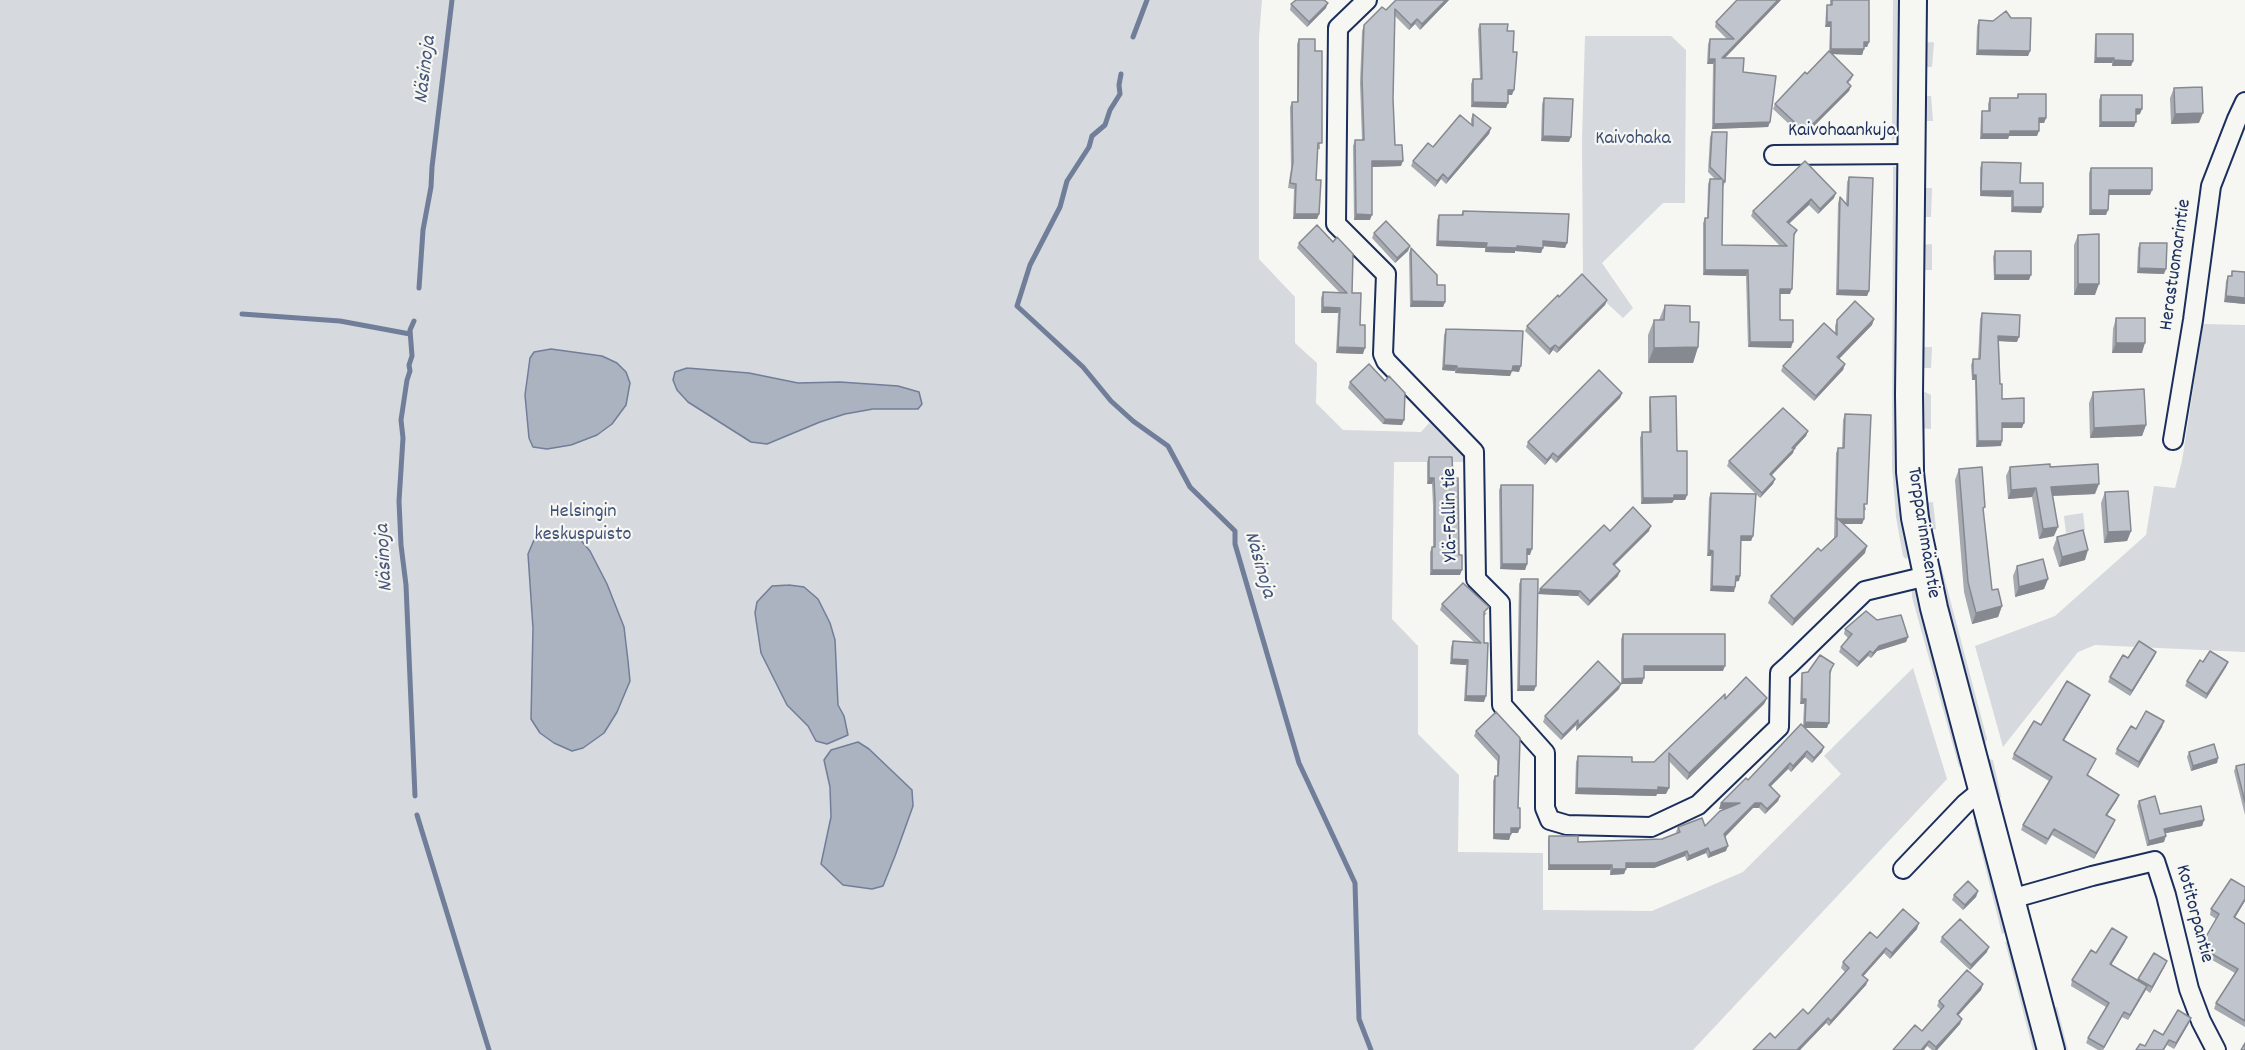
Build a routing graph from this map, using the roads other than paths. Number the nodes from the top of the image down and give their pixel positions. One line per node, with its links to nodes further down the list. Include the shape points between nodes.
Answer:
1 (1367, 0): 7 (street, Ylä-Fallin tie, via 1338,28 1336,224 1386,274 1386,361 1474,452 1476,579 1500,603 1502,705 1545,753 1545,808 1550,820 1567,825 1651,827 1698,806 1779,727 1780,673 1865,591)
2 (1913, 0): 5 (street, Torpparinmäentie)
3 (2245, 102): 6 (street, Herastuomarintie, via 2211,186)
4 (1774, 154): 5 (street, Kaivohaankuja)
5 (1910, 154): 7 (street, Torpparinmäentie, via 1910,472)
6 (2173, 440)
7 (1927, 576): 8 (street, Torpparinmäentie)
8 (1982, 790): 9 (street); 10 (street, Torpparinmäentie)
9 (1903, 869)
10 (2011, 899): 11 (street, Torpparinmäentie); 12 (street, Kotitorpantie, via 2155,861 2189,989)
11 (2051, 1050)
12 (2216, 1050)

